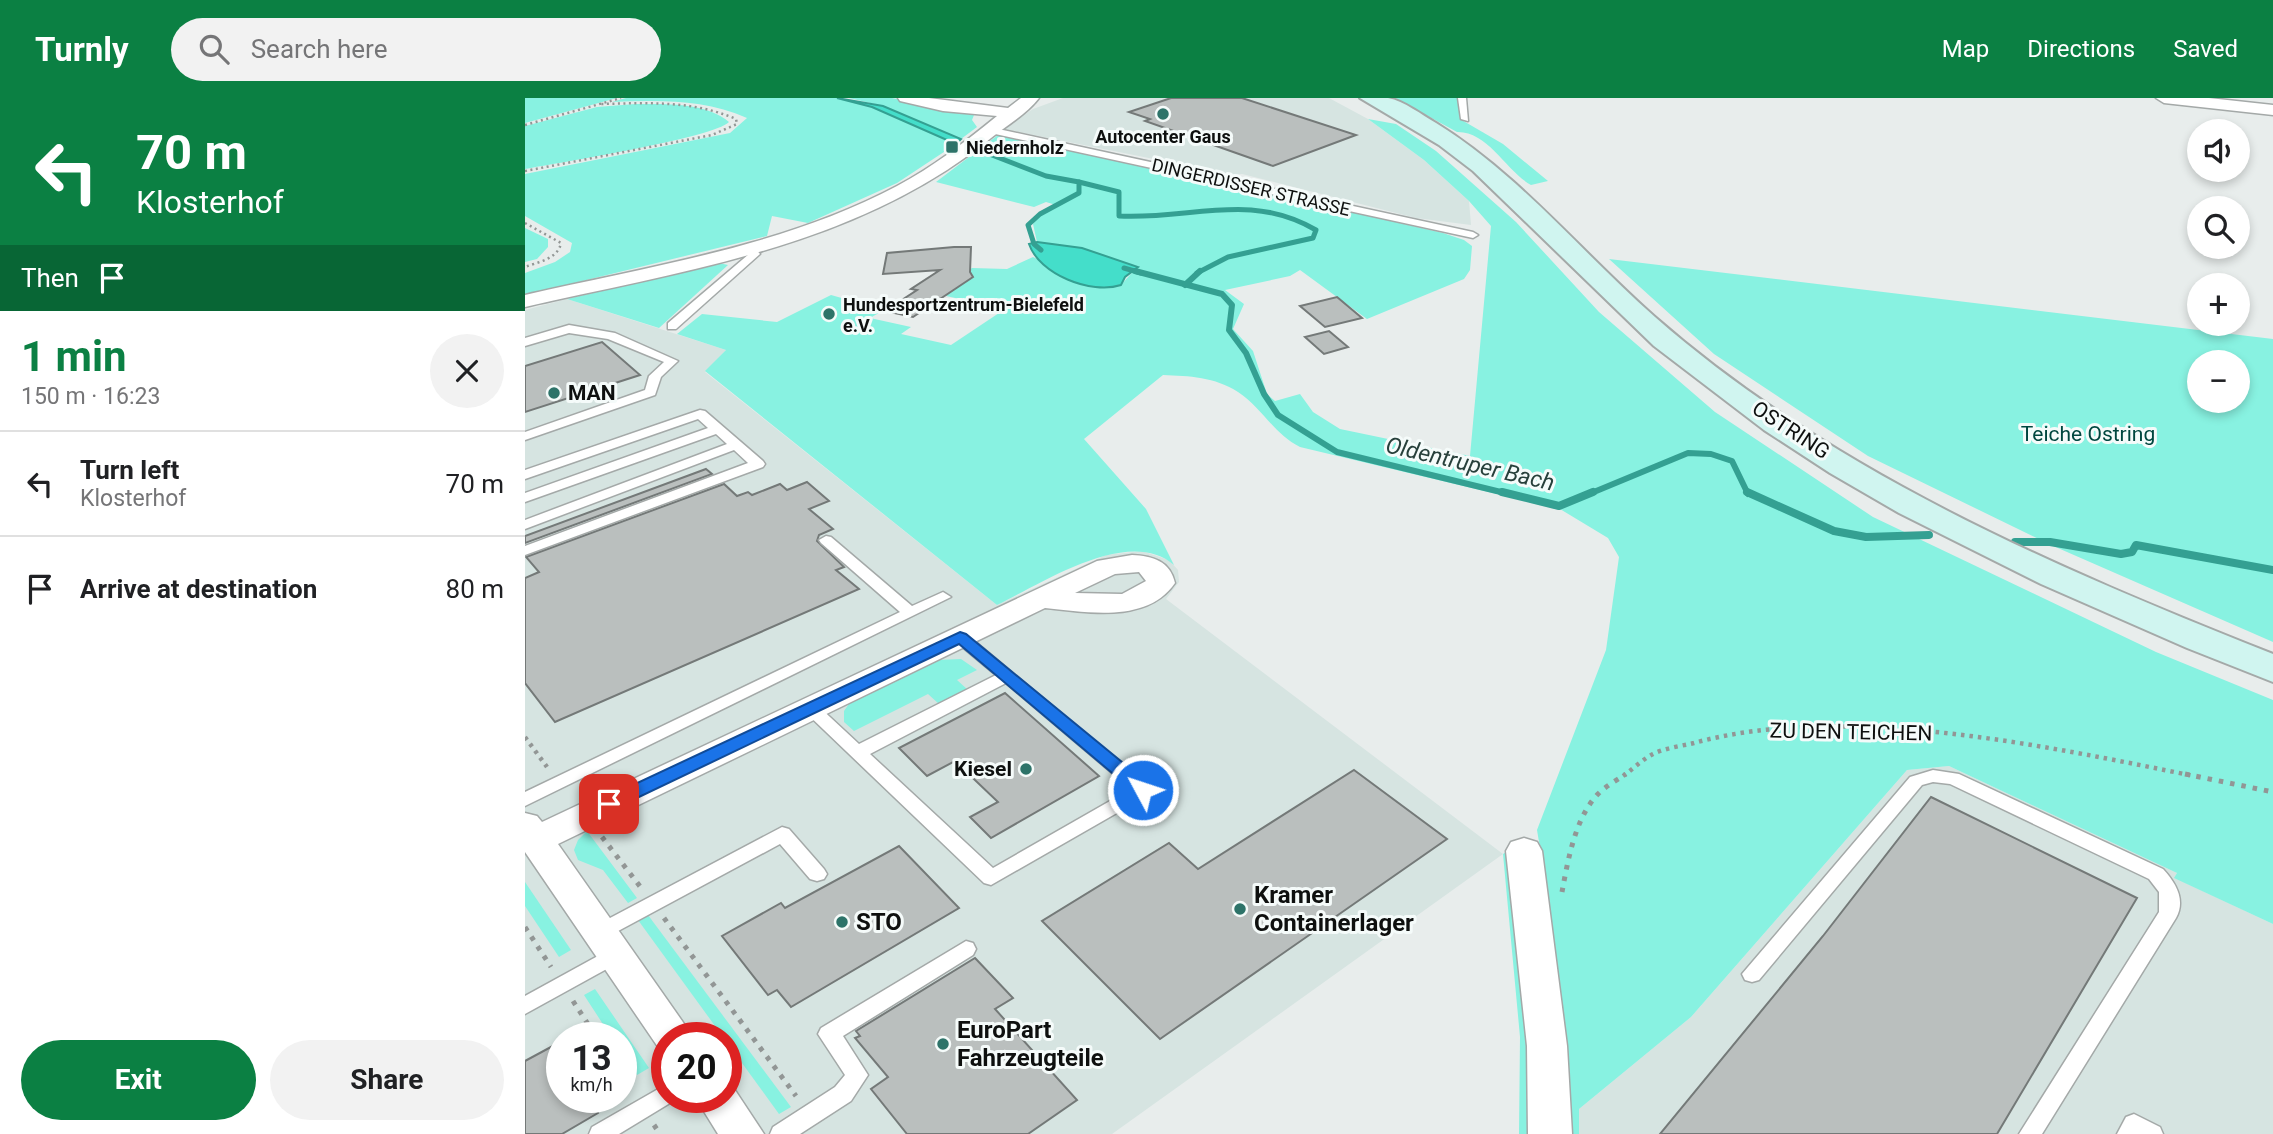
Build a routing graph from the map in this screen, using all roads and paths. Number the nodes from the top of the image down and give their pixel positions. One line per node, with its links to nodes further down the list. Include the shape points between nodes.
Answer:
1 (621, 98): 8 (path)
2 (906, 98): 10 (street)
3 (1031, 98): 10 (street)
4 (1371, 98): 34 (main road, OSTRING, via 1425,126 1479,163 1674,348 1807,442 2030,563)
5 (1462, 98): 11 (lane)
6 (2164, 98): 7 (street)
7 (2184, 99): 9 (street)
8 (600, 104): 12 (path); 14 (path, via 676,103 720,112 736,119 737,124 712,135)
9 (2273, 110)
10 (1012, 113): 13 (street)
11 (1465, 119)
12 (525, 125)
13 (989, 130): 16 (lane, DINGERDISSER STRASSE); 17 (street, via 938,170 885,200 818,229)
14 (525, 171)
15 (525, 223): 18 (path, via 561,243 551,257)
16 (1473, 235)
17 (748, 248): 19 (street); 20 (lane, via 755,254)
18 (525, 267)
19 (525, 301)
20 (671, 326)
21 (525, 342): 23 (lane, via 569,329 611,336 672,361 655,376 651,392)
22 (717, 429): 24 (lane); 25 (lane, via 700,414); 26 (lane)
23 (525, 436)
24 (736, 445): 27 (lane); 29 (lane, via 758,464)
25 (525, 475)
26 (525, 498)
27 (525, 525)
28 (825, 540): 32 (lane)
29 (525, 551)
30 (943, 597): 32 (lane)
31 (1040, 599): 33 (street)
32 (910, 613): 39 (lane)
33 (960, 637): 35 (lane); 36 (street)
34 (2273, 668)
35 (1007, 676): 38 (lane); 38 (lane, via 1143,790 991,878)
36 (810, 708): 38 (lane); 42 (street)
37 (525, 737): 39 (path)
38 (857, 753)
39 (560, 783): 41 (lane)
40 (2273, 792): 46 (path, ZU DEN TEICHEN, via 2004,739 1861,728 1787,728 1714,736 1661,751 1620,774 1597,794 1580,828)
41 (525, 800)
42 (584, 816): 43 (street); 47 (path)
43 (529, 837): 48 (street)
44 (1524, 851): 59 (street, via 1547,1046)
45 (817, 874): 47 (lane, via 782,834)
46 (1561, 895)
47 (652, 902): 48 (lane); 55 (path)
48 (608, 943): 51 (lane); 52 (street)
49 (966, 949): 55 (lane, via 829,1034 857,1075 843,1094)
50 (1752, 974): 60 (lane, via 1916,781 1924,778 1953,778 2156,874 2172,899 2169,913)
51 (525, 1006)
52 (663, 1022)
53 (651, 1103): 56 (lane)
54 (727, 1113): 57 (street)
55 (810, 1115): 58 (lane)
56 (600, 1134)
57 (741, 1134)
58 (781, 1134)
59 (1550, 1134)
60 (2030, 1134)
61 (2128, 1134): 62 (lane, via 2134,1124)
62 (2152, 1134)

